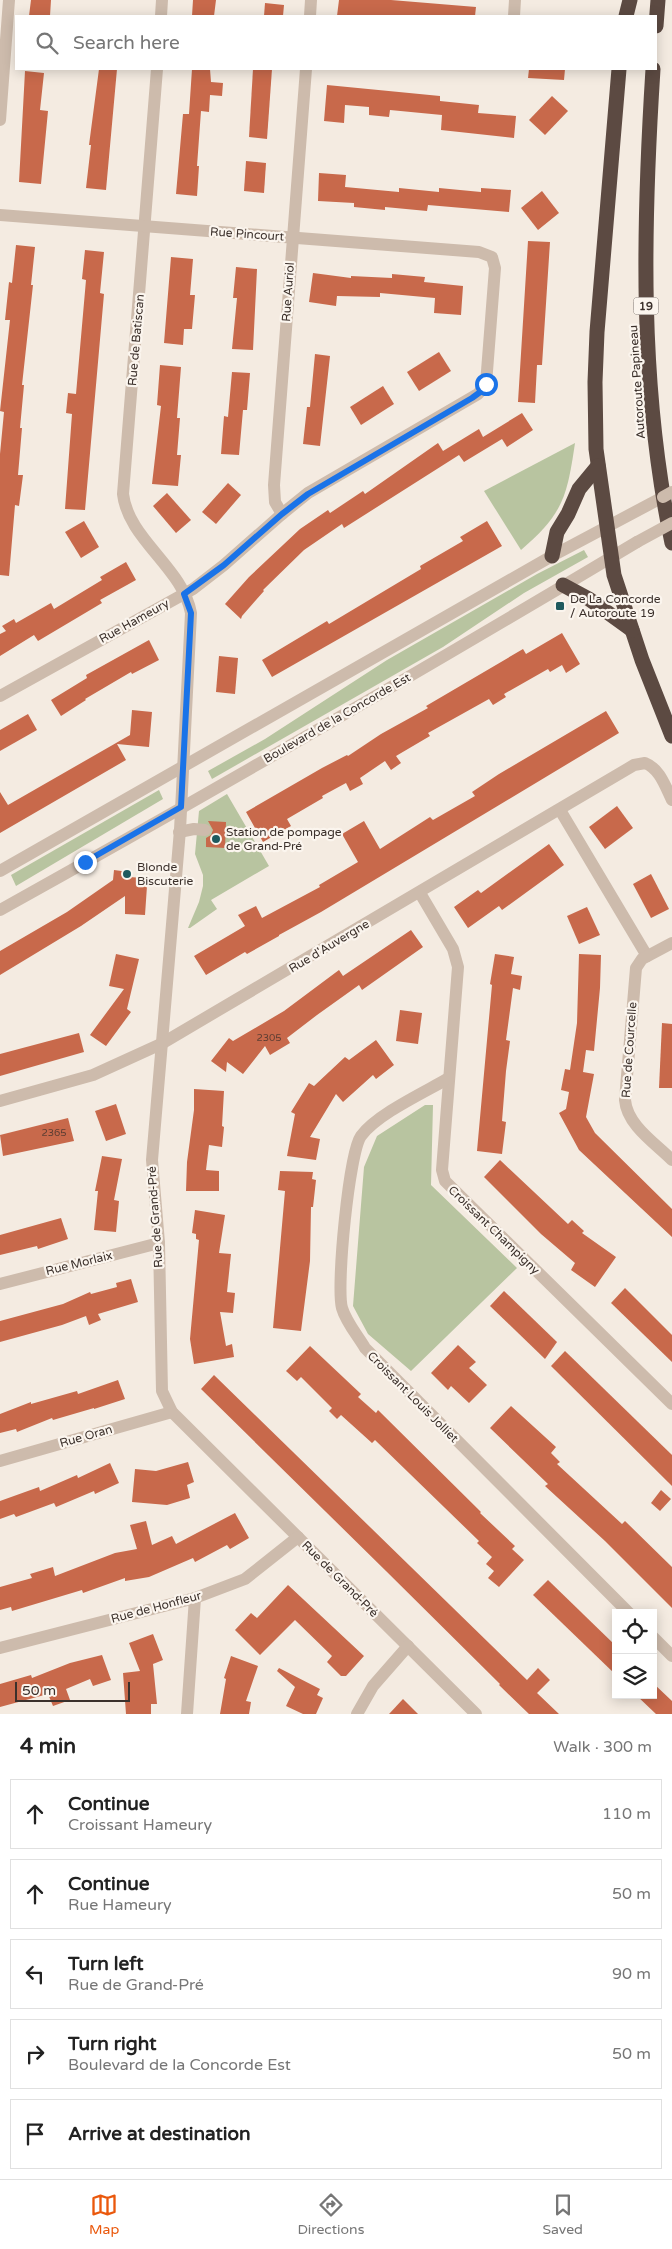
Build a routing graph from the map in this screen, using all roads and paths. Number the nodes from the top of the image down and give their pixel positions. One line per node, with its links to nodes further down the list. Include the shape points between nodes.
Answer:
1 (9, 0): 12 (street)
2 (162, 0): 7 (street)
3 (311, 0): 8 (street)
4 (515, 0): 9 (street)
5 (630, 0): 10 (highway)
6 (658, 0): 11 (highway)
7 (161, 15)
8 (310, 15)
9 (514, 15)
10 (626, 15)
11 (657, 15)
12 (3, 39): 17 (street)
13 (157, 70): 19 (street, Rue de Batiscan)
14 (306, 70): 20 (street, Rue Auriol)
15 (620, 70): 22 (highway, via 597,332 595,420)
16 (653, 70): 27 (highway, Autoroute Papineau / 19, via 646,216 647,342 658,456)
17 (0, 120)
18 (0, 215): 19 (street, Rue Pincourt)
19 (145, 227): 20 (street, Rue Pincourt); 31 (street, Rue de Batiscan, via 124,500 135,526)
20 (292, 237): 21 (street, Rue Pincourt, via 470,251); 24 (street, Rue Auriol, via 274,486 275,502)
21 (492, 257): 24 (street, Rue Hameury, via 494,268 483,390 308,494)
22 (598, 466): 26 (highway); 28 (highway, via 579,489 557,532)
23 (672, 492): 26 (street, bridge)
24 (282, 514): 31 (street, Rue Hameury, via 224,565)
25 (672, 523): 29 (street, Boulevard de la Concorde Est, bridge)
26 (607, 527): 28 (street); 29 (highway)
27 (672, 542)
28 (552, 556): 35 (street)
29 (611, 558): 30 (street, Boulevard de la Concorde Est); 32 (highway)
30 (562, 585): 32 (highway, via 589,599); 37 (street, Boulevard de la Concorde Est, via 464,646)
31 (184, 594): 33 (street, Rue Hameury); 35 (street, Rue de Grand-Pré, via 191,613)
32 (632, 630): 34 (highway)
33 (0, 696)
34 (672, 736)
35 (182, 767): 37 (street, Rue de Grand-Pré); 41 (street)
36 (672, 800): 38 (street, Rue d'Auvergne, via 658,773 645,763 634,765)
37 (181, 807): 40 (street, Rue de Grand-Pré); 43 (street, Boulevard de la Concorde Est)
38 (560, 810): 42 (street, Rue d'Auvergne); 45 (street)
39 (205, 830): 40 (street)
40 (180, 832): 46 (street, Rue de Grand-Pré)
41 (0, 871)
42 (420, 893): 46 (street, Rue d'Auvergne); 47 (street, Croissant Champigny, via 453,950 458,967)
43 (2, 906)
44 (672, 943): 45 (street, Rue de Courcelle)
45 (647, 956): 49 (street, Rue de Courcelle, via 639,962 634,974 626,1108 634,1122)
46 (161, 1044): 48 (street, Rue d'Auvergne, via 93,1076); 50 (street, Rue de Grand-Pré, via 152,1160)
47 (449, 1078): 52 (street, Croissant Champigny, via 442,1170 445,1181); 57 (street, Croissant Louis Jolliet, via 374,1122 360,1137 353,1155 340,1263 342,1308 365,1348)
48 (0, 1101)
49 (672, 1160)
50 (159, 1243): 51 (street, Rue Morlaix); 53 (street, Rue de Grand-Pré, via 162,1391)
51 (0, 1284)
52 (672, 1404)
53 (172, 1412): 54 (street, Rue Oran); 55 (street, Rue de Grand-Pré)
54 (0, 1461)
55 (298, 1538): 56 (street, Rue de Honfleur, via 245,1578); 59 (street, Rue de Grand-Pré)
56 (194, 1598): 60 (street, Rue de Honfleur); 62 (street)
57 (625, 1609)
58 (657, 1641): 61 (street)
59 (408, 1646): 63 (street, via 374,1686); 64 (street, Rue de Grand-Pré)
60 (0, 1648)
61 (672, 1656)
62 (187, 1714)
63 (357, 1714)
64 (476, 1714)

